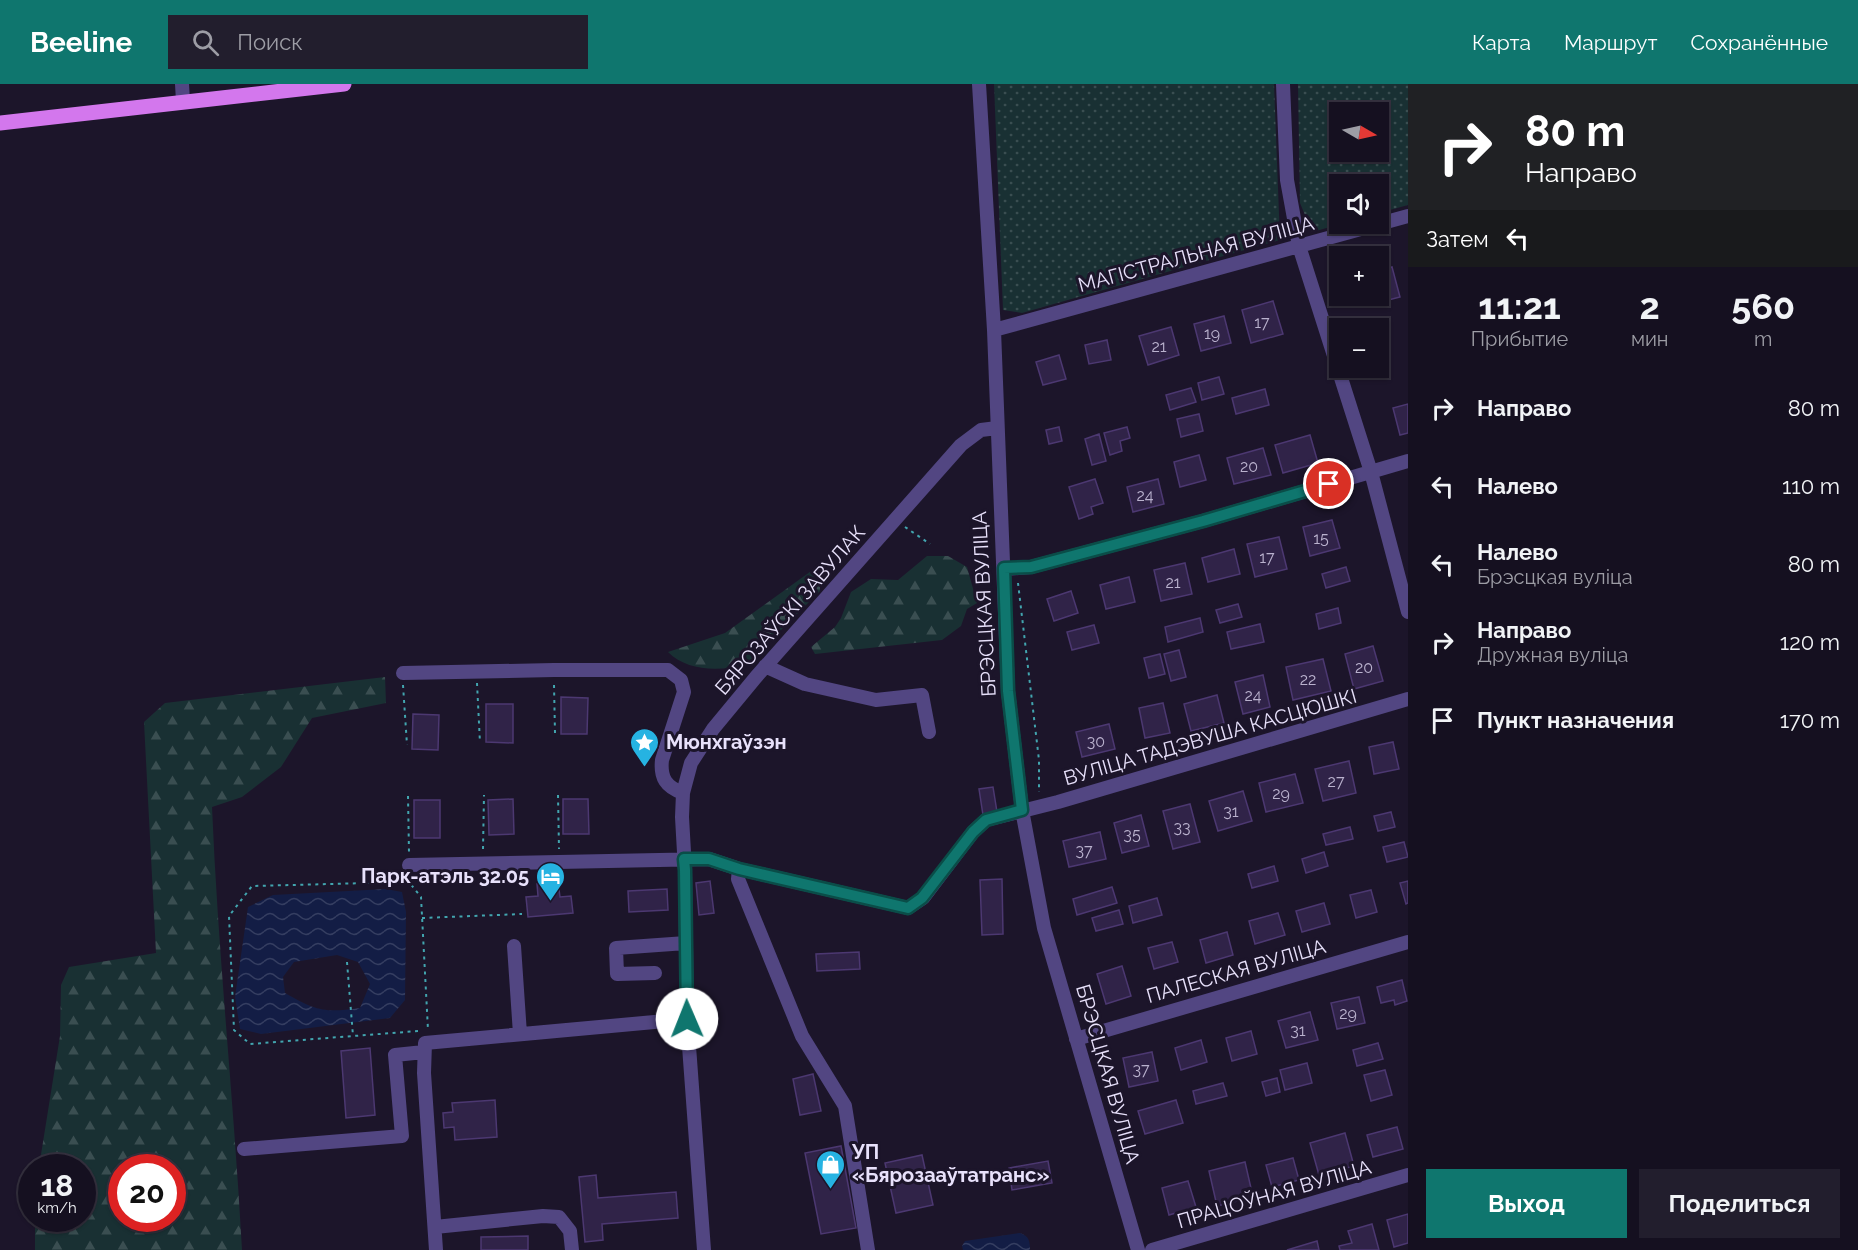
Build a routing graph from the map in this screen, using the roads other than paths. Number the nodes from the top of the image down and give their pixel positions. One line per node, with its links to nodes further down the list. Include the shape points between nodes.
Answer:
1 (182, 84): 5 (street)
2 (344, 84): 5 (main road)
3 (979, 84): 9 (street, БРЭСЦКАЯ ВУЛІЦА)
4 (1283, 84): 8 (street, via 1287,180)
5 (183, 101): 6 (main road)
6 (0, 123)
7 (1408, 216): 8 (street, МАГІСТРАЛЬНАЯ ВУЛІЦА)
8 (1299, 246): 9 (street, МАГІСТРАЛЬНАЯ ВУЛІЦА); 12 (street)
9 (994, 330): 10 (street, БРЭСЦКАЯ ВУЛІЦА)
10 (997, 428): 13 (street, БРЭСЦКАЯ ВУЛІЦА); 15 (street, БЯРОЗАЎСКІ ЗАВУЛАК, via 981,430 961,445)
11 (1408, 461): 12 (street)
12 (1371, 472): 13 (street, via 1031,567); 14 (street)
13 (1010, 568): 20 (street, БРЭСЦКАЯ ВУЛІЦА, via 1008,691)
14 (1408, 612)
15 (765, 666): 18 (street, via 805,684 876,700 922,695); 19 (street, БЯРОЗАЎСКІ ЗАВУЛАК, via 713,729 692,763)
16 (403, 673): 19 (street, via 668,670 681,680 684,692 661,769 670,788)
17 (1408, 699): 20 (street, ВУЛІЦА ТАДЭВУША КАСЦЮШКІ)
18 (929, 732)
19 (683, 793): 21 (street, БЯРОЗАЎСКІ ЗАВУЛАК)
20 (1022, 810): 23 (street, ВУЛІЦА ТАДЭВУША КАСЦЮШКІ, via 986,820 922,898 908,908); 30 (street, БРЭСЦКАЯ ВУЛІЦА, via 1044,928)
21 (684, 859): 22 (street); 23 (street, via 709,859); 25 (street, БЯРОЗАЎСКІ ЗАВУЛАК)
22 (409, 865)
23 (739, 869): 38 (street, via 738,879 802,1036 845,1106)
24 (1408, 942): 30 (street, ПАЛЕСКАЯ ВУЛІЦА)
25 (686, 943): 27 (street, via 616,948 617,974); 28 (street, БЯРОЗАЎСКІ ЗАВУЛАК)
26 (514, 946): 29 (street)
27 (655, 973)
28 (687, 1019): 29 (street); 37 (street, БЯРОЗАЎСКІ ЗАВУЛАК)
29 (519, 1034): 31 (street)
30 (1076, 1039): 39 (street, БРЭСЦКАЯ ВУЛІЦА)
31 (427, 1047): 32 (street, via 395,1056 402,1136); 34 (street, via 424,1073)
32 (244, 1149)
33 (1408, 1175): 40 (street, ПРАЦОЎНАЯ ВУЛІЦА)
34 (435, 1227): 35 (street); 36 (street, via 559,1217 570,1231)
35 (436, 1250)
36 (572, 1250)
37 (704, 1250)
38 (868, 1250)
39 (1138, 1250)
40 (1152, 1250)

